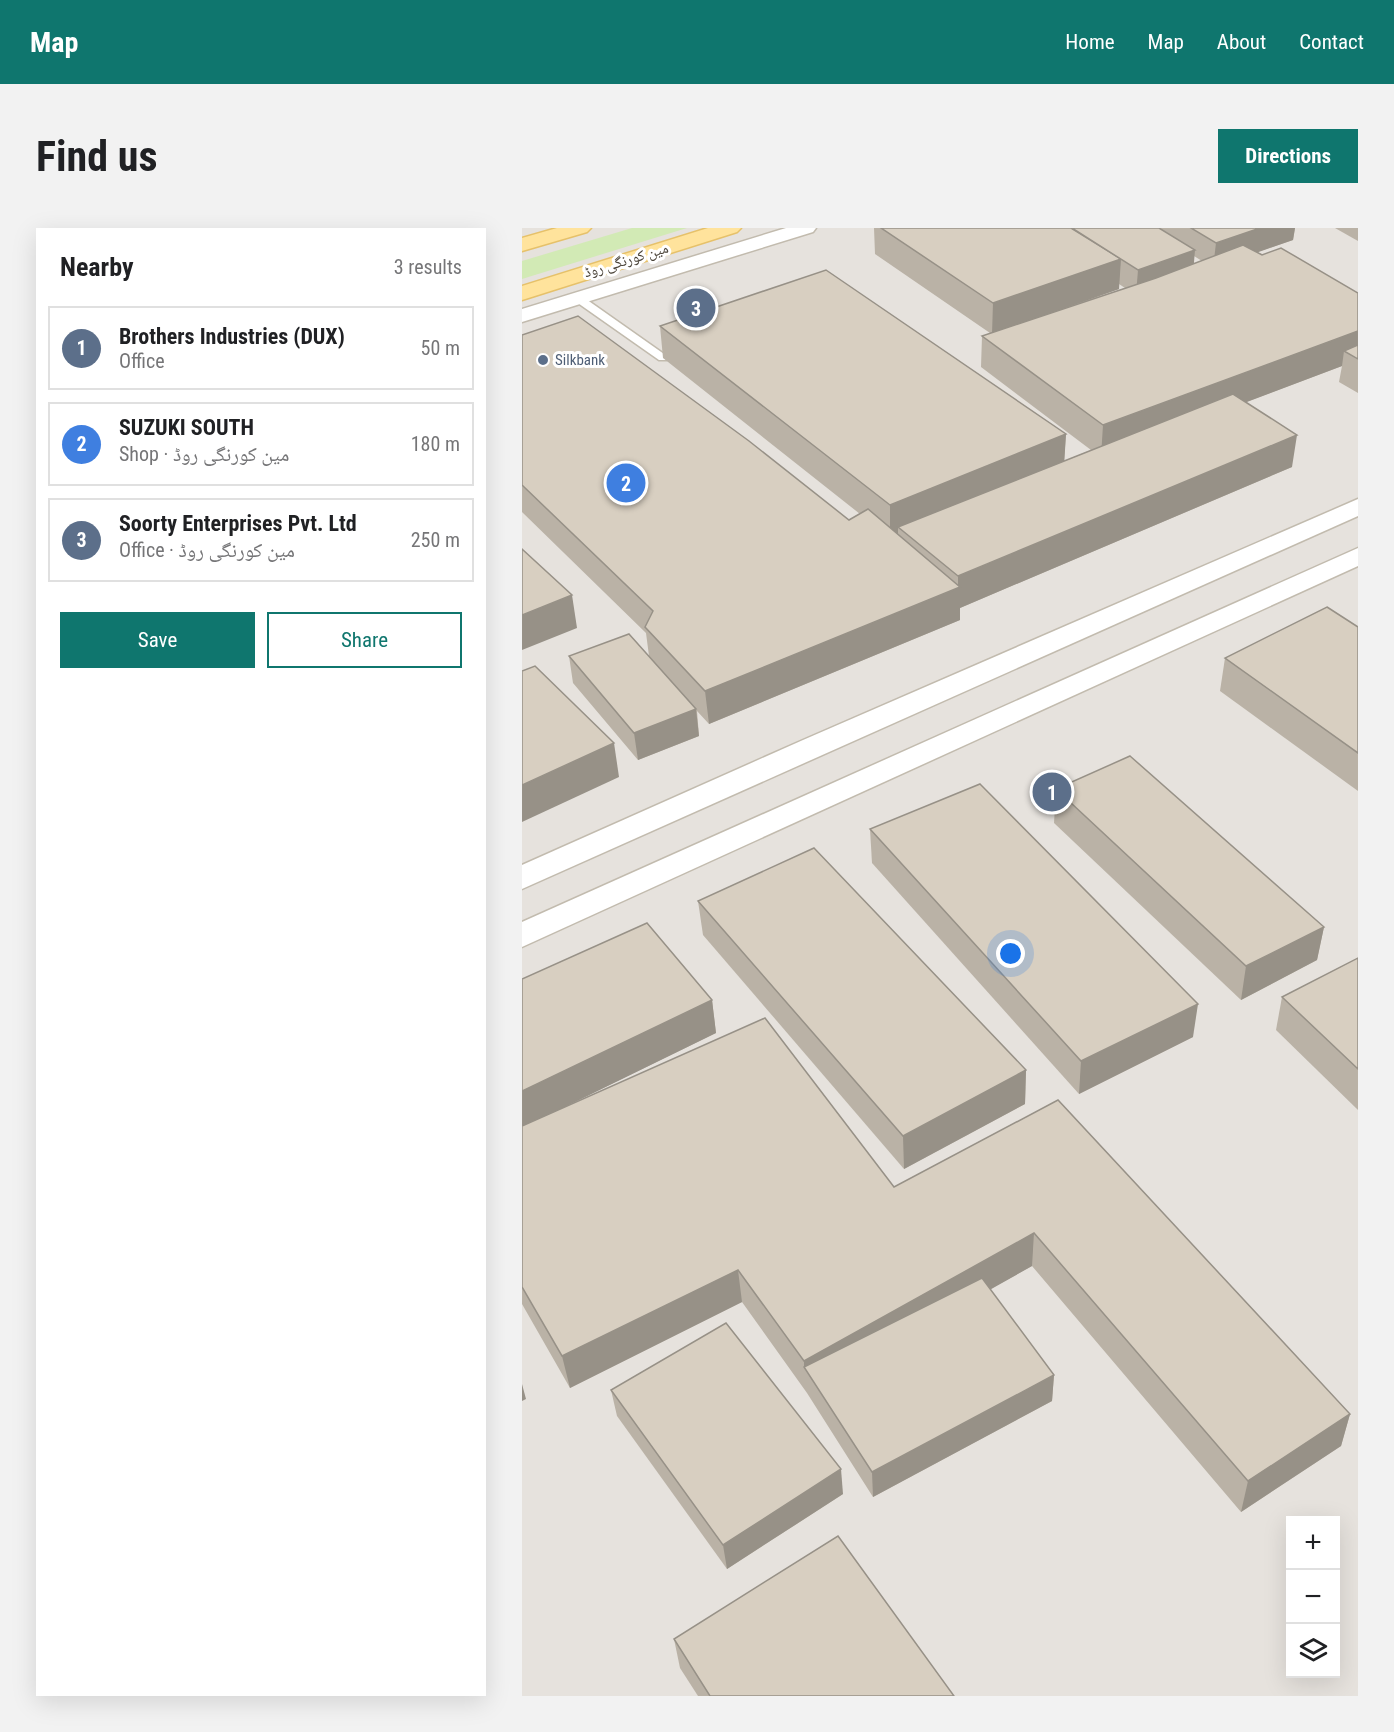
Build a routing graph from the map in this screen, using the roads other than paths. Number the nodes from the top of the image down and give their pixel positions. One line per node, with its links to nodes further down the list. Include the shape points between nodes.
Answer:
1 (580, 228): 4 (main road)
2 (730, 228): 5 (main road, مین کورنگی روڈ)
3 (806, 228): 6 (street)
4 (522, 245)
5 (522, 292)
6 (579, 299): 7 (street); 8 (lane, via 663,358)
7 (522, 316)
8 (695, 347)
9 (1358, 507): 11 (street)
10 (1358, 556): 12 (street)
11 (1122, 612): 12 (street); 13 (street)
12 (1163, 646): 14 (street)
13 (813, 747): 14 (street); 15 (street)
14 (854, 786): 16 (street)
15 (522, 878)
16 (522, 935)

